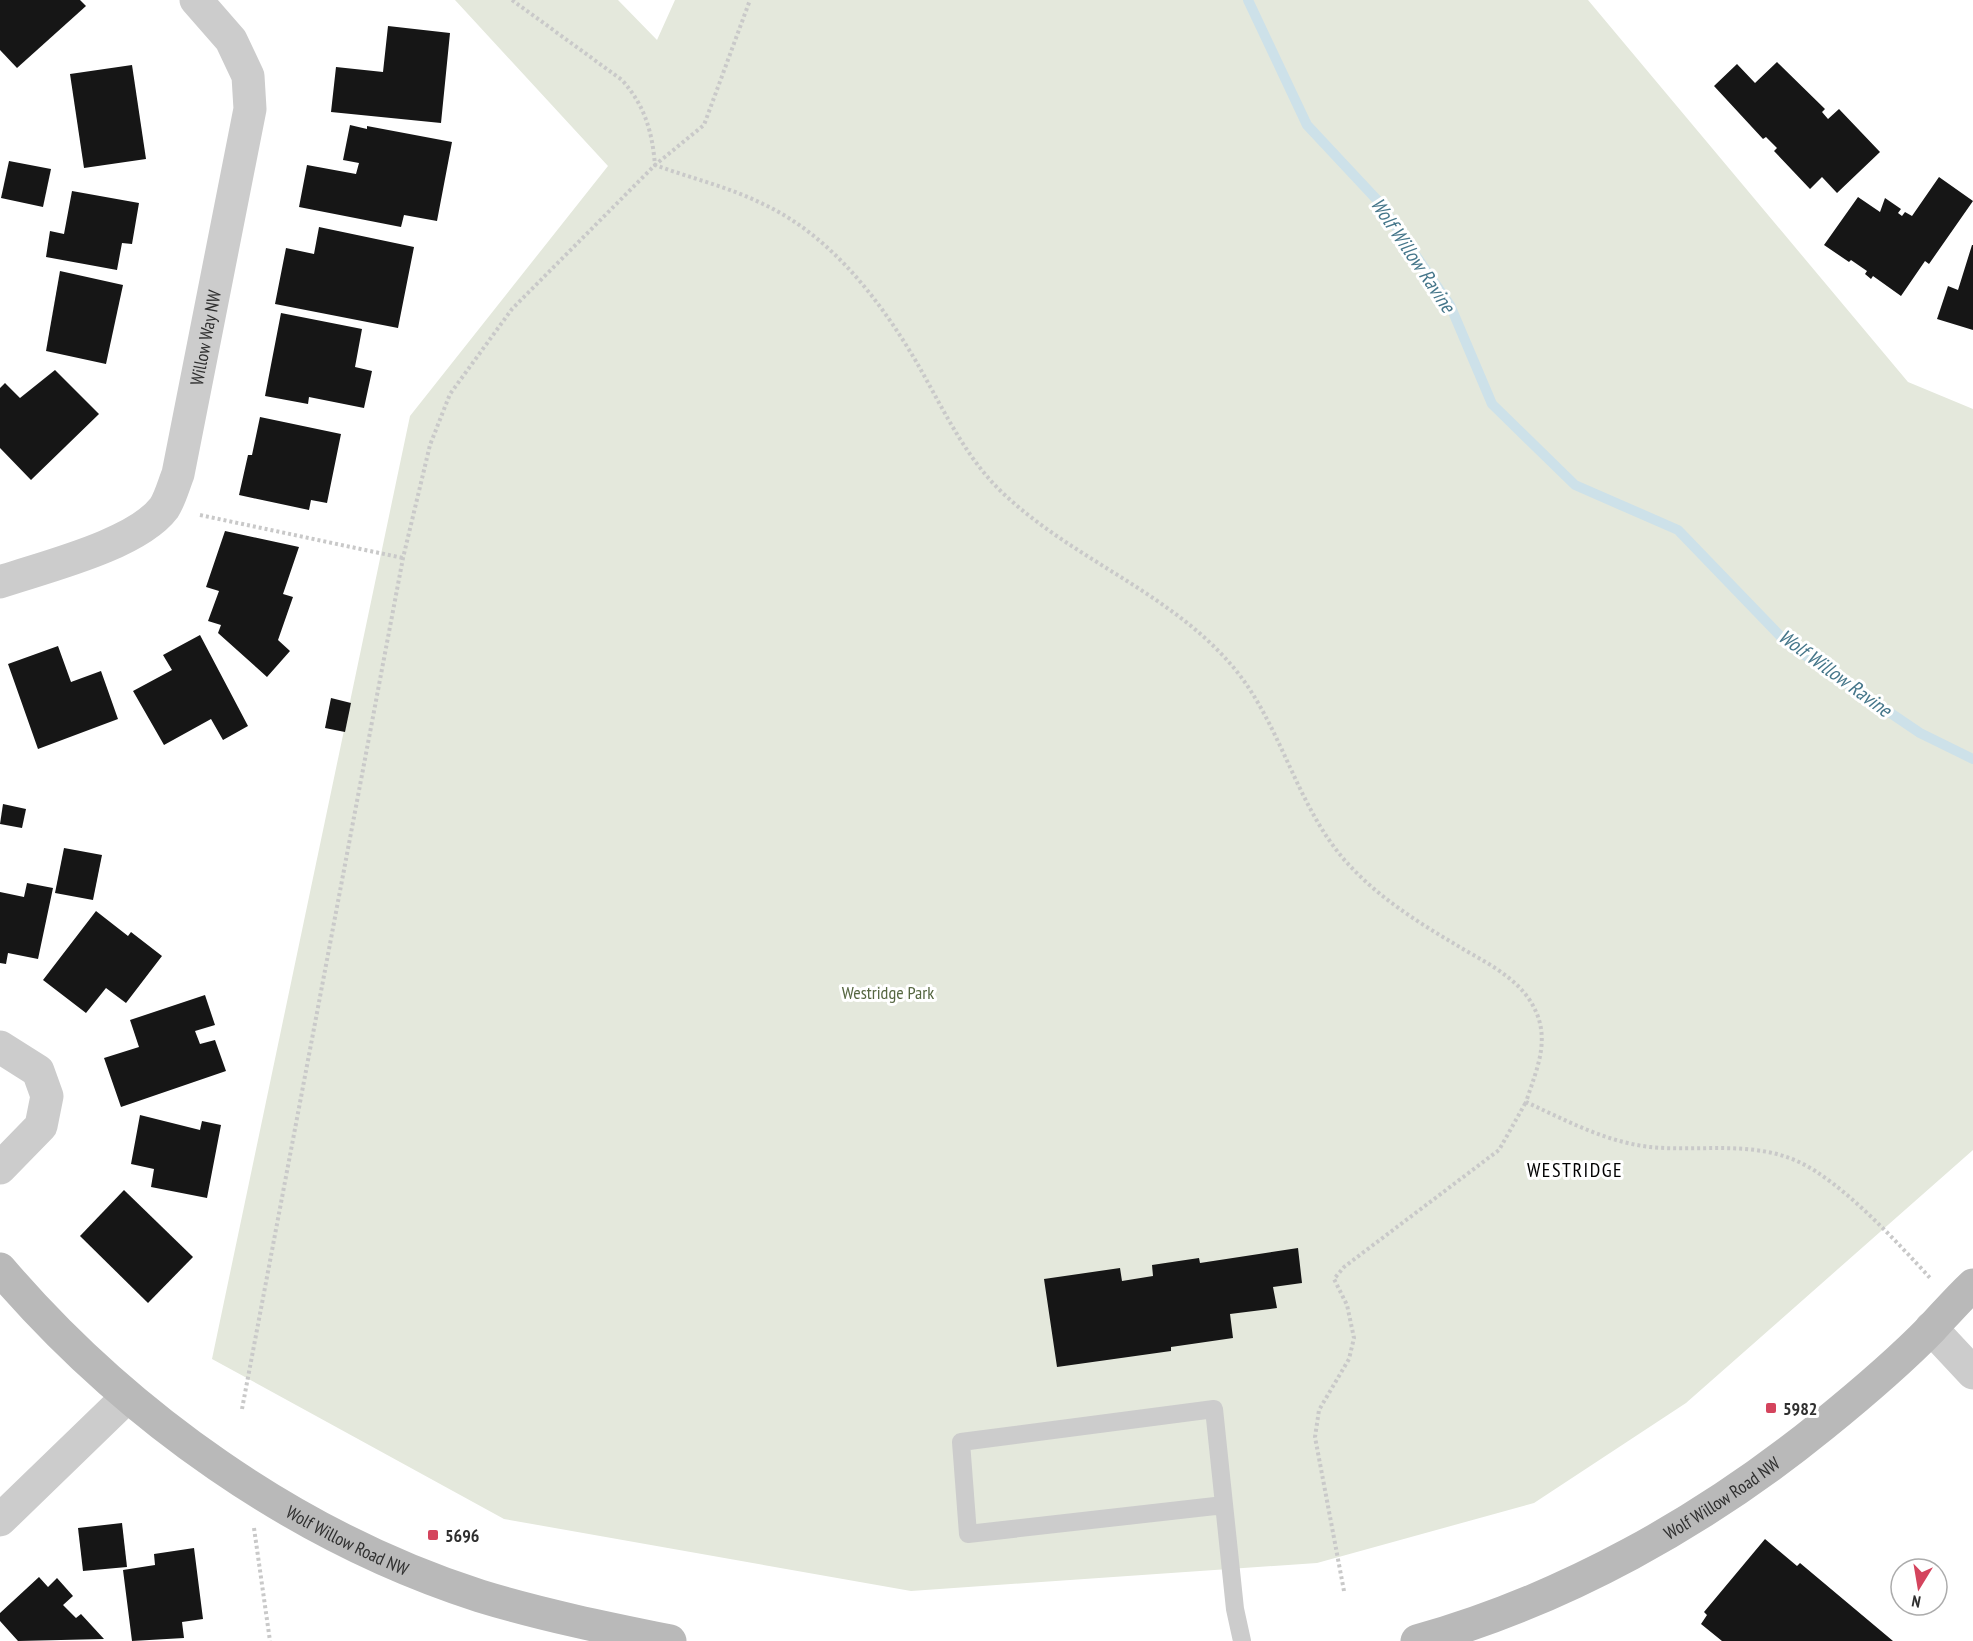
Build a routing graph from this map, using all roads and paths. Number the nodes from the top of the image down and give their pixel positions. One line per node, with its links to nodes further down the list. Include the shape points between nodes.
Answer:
1 (196, 0): 5 (street, Willow Way NW, via 231,40 248,76 250,109 178,474)
2 (512, 0): 4 (path, via 622,80 637,96 648,121)
3 (750, 0): 4 (path, via 704,125)
4 (655, 165): 6 (path, via 512,309 450,394 430,446); 9 (path, via 761,202 820,240 865,287 915,359 965,448 1003,494 1050,532 1167,606 1212,644 1260,705 1315,817 1347,863 1375,892 1508,977 1530,1001 1542,1034 1543,1052)
5 (164, 508): 6 (path); 7 (street, Willow Way NW, via 142,527 98,549)
6 (403, 558): 16 (path)
7 (0, 582)
8 (0, 1047): 10 (street, via 38,1071 47,1096 41,1126)
9 (1526, 1102): 12 (path, via 1625,1142 1670,1148 1759,1150 1797,1161 1830,1180 1909,1254); 20 (path, via 1499,1150 1344,1267 1335,1279 1347,1305 1354,1338 1349,1359 1319,1410 1315,1437)
10 (0, 1168)
11 (0, 1269): 15 (street, Wolf Willow Road NW, via 79,1355)
12 (1963, 1294): 13 (street, Wolf Willow Road NW)
13 (1931, 1328): 14 (street); 22 (street, Wolf Willow Road NW, via 1823,1425 1732,1492 1637,1550 1568,1584)
14 (1973, 1373)
15 (127, 1397): 18 (street); 21 (street, Wolf Willow Road NW, via 244,1482 368,1551 479,1595)
16 (242, 1409)
17 (1224, 1505): 17 (lane, via 1215,1408 961,1442 968,1534); 25 (lane)
18 (0, 1520)
19 (254, 1525): 23 (path)
20 (1344, 1591)
21 (594, 1633): 24 (street, Wolf Willow Road NW)
22 (1422, 1640)
23 (270, 1641)
24 (670, 1641)
25 (1242, 1641)

